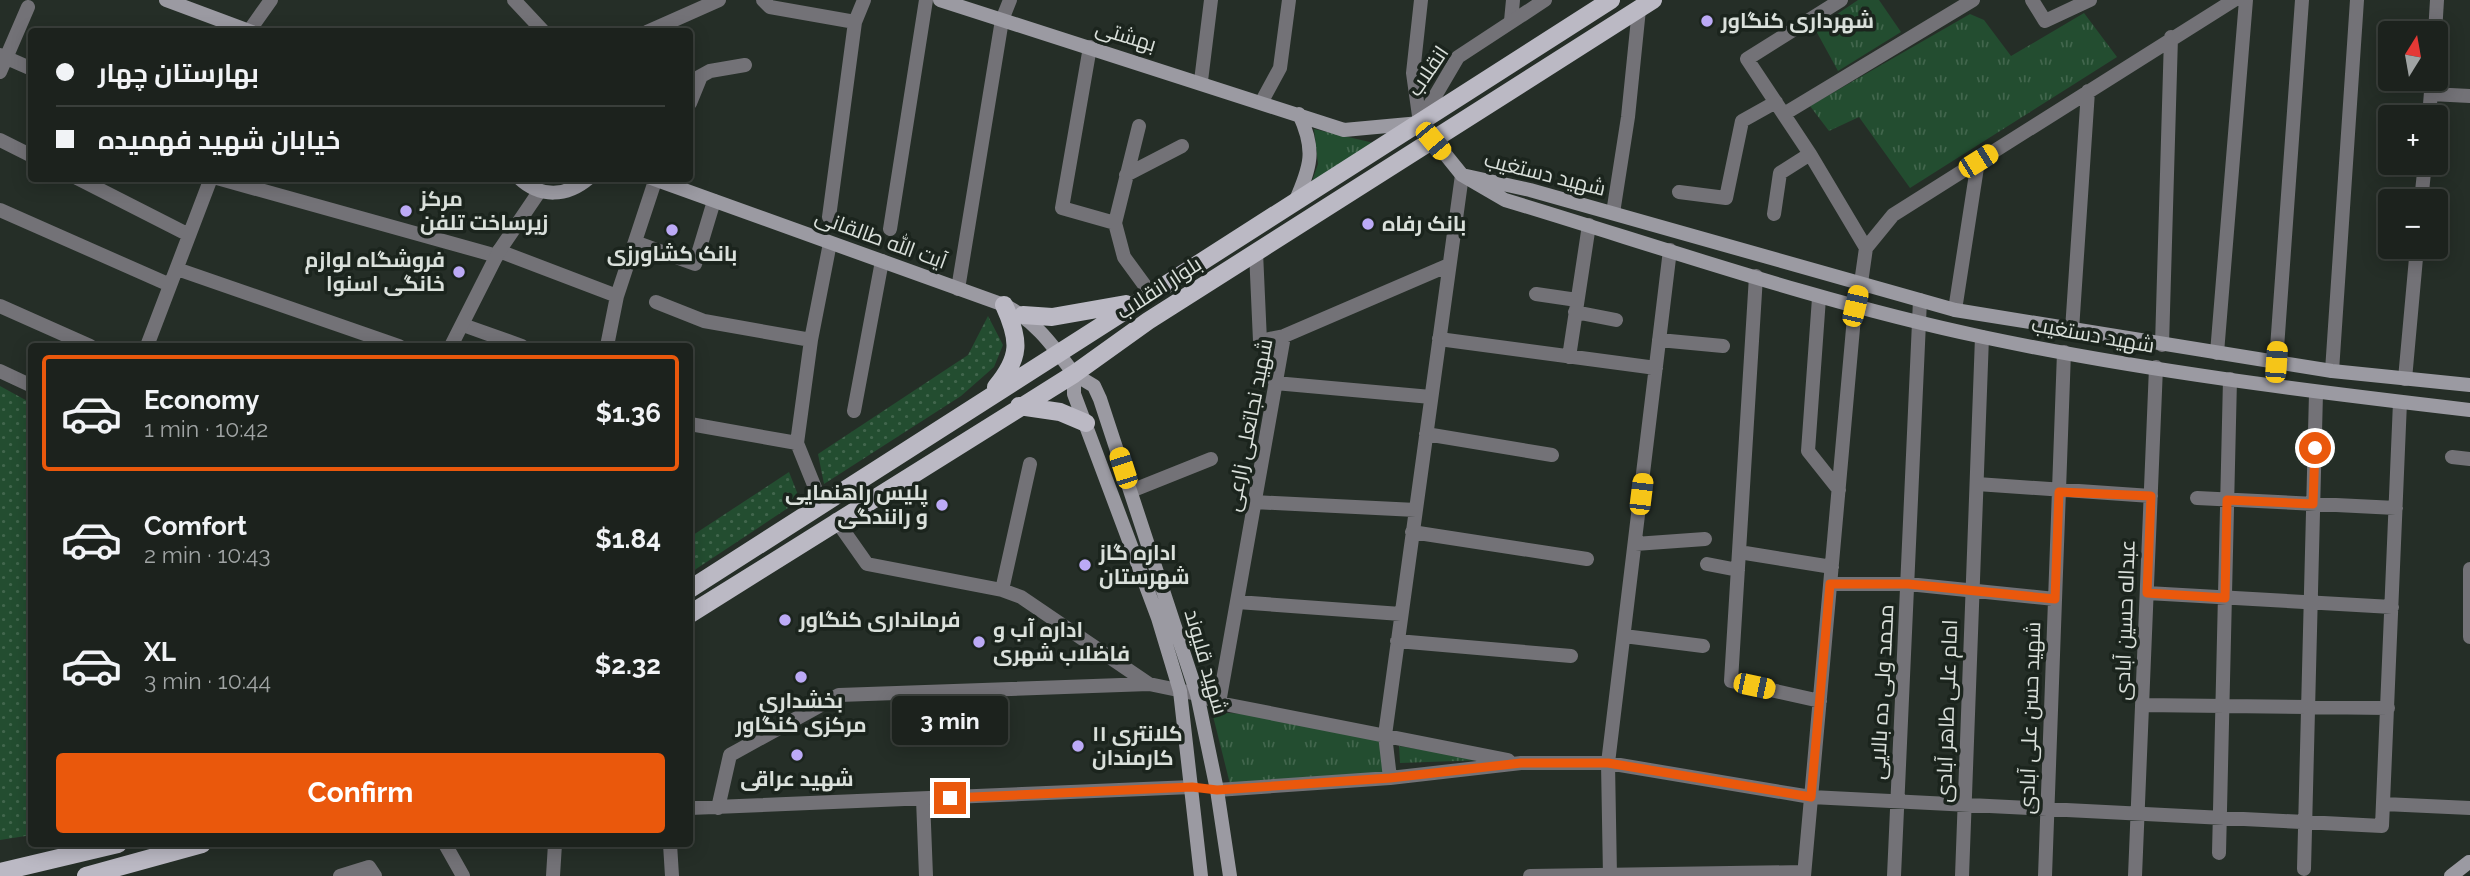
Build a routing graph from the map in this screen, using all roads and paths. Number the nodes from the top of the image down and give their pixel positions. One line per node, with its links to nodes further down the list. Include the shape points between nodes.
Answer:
1 (166, 0): 31 (main road)
2 (271, 0): 32 (street)
3 (514, 0): 33 (street)
4 (719, 0): 34 (street)
5 (763, 0): 30 (street, via 770,7)
6 (864, 0): 30 (street)
7 (926, 0): 76 (street)
8 (940, 0): 27 (main road, بهشتی)
9 (1010, 0): 27 (street)
10 (1211, 0): 42 (street)
11 (1289, 0): 46 (street, via 1280,68)
12 (1421, 0): 49 (street, via 1413,74)
13 (1513, 0): 28 (street)
14 (1545, 0): 28 (street, انقلاب)
15 (1611, 0): 49 (main road, بلوار انقلاب)
16 (1841, 0): 47 (street, via 1747,59)
17 (1973, 0): 47 (street)
18 (2032, 0): 19 (street, via 2045,21)
19 (2090, 0)
20 (2234, 0): 35 (street)
21 (2246, 0): 123 (street)
22 (2302, 0): 126 (street)
23 (2357, 0): 130 (street)
24 (2437, 0): 29 (street)
25 (1646, 4): 52 (main road, بلوار انقلاب); 71 (street)
26 (28, 7): 37 (street)
27 (1002, 20): 36 (main road, بهشتی); 91 (street)
28 (1511, 21): 49 (street, انقلاب, via 1458,57)
29 (2436, 21)
30 (855, 22): 73 (street)
31 (243, 28)
32 (253, 28)
33 (540, 28)
34 (656, 28)
35 (2171, 37): 43 (street); 120 (street)
36 (1090, 47): 42 (main road, بهشتی); 74 (street, via 1062,208)
37 (3, 57): 39 (street); 40 (street)
38 (745, 65): 41 (street)
39 (28, 67)
40 (0, 72)
41 (695, 79)
42 (1201, 81): 46 (main road, بهشتی)
43 (2088, 90): 56 (street); 108 (street)
44 (2448, 90): 45 (street)
45 (2470, 96)
46 (1262, 101): 48 (main road, بهشتی)
47 (1780, 108): 55 (street); 67 (street, via 1742,121 1726,198)
48 (1299, 114): 49 (main road, بهشتی, via 1345,130); 69 (main road, via 1311,145 1310,162)
49 (1420, 123): 52 (main road); 69 (main road, بلوار انقلاب)
50 (1139, 126): 57 (street)
51 (0, 140): 54 (street)
52 (1433, 141): 58 (main road); 82 (main road, بلوار انقلاب)
53 (1182, 146): 57 (street)
54 (28, 154)
55 (1811, 154): 72 (street, via 1780,173); 80 (street)
56 (1978, 161): 80 (street, via 1893,215); 102 (street)
57 (1126, 175): 74 (street)
58 (1462, 175): 71 (main road, شهید دستغیب); 75 (main road, شهید دستغیب, via 1505,200); 86 (street)
59 (85, 182): 77 (street)
60 (209, 182): 77 (street)
61 (232, 182): 83 (street)
62 (525, 182): 66 (main road)
63 (583, 182): 66 (main road, via 568,192)
64 (653, 182): 78 (street)
65 (662, 182): 68 (main road, آیت الله طالقانی)
66 (539, 192): 83 (street)
67 (1679, 192)
68 (714, 201): 78 (street, via 695,264); 79 (main road, آیت الله طالقانی)
69 (1295, 202): 94 (main road, بلوار انقلاب)
70 (0, 211): 90 (street)
71 (1613, 213): 89 (main road, شهید دستغیب)
72 (1774, 214)
73 (829, 217)
74 (1115, 223): 94 (street, via 1124,257)
75 (1589, 225): 81 (main road, شهید دستغیب); 100 (street)
76 (890, 229)
77 (189, 234): 87 (street)
78 (635, 242): 93 (street)
79 (830, 243): 85 (main road, آیت الله طالقانی); 112 (street)
80 (1867, 248): 89 (street)
81 (1670, 250): 88 (main road, شهید دستغیب); 113 (street)
82 (1255, 252): 109 (street, via 1260,341); 131 (main road, بلوار انقلاب)
83 (498, 254): 93 (street); 106 (street)
84 (2416, 259): 133 (street)
85 (882, 261): 91 (main road, آیت الله طالقانی); 143 (street)
86 (1449, 265): 109 (street, شهید نجاتعلی زارعی); 111 (street)
87 (177, 269): 90 (street); 116 (street)
88 (1756, 276): 95 (main road, شهید دستغیب); 169 (street)
89 (1861, 284): 96 (main road, شهید دستغیب); 101 (main road)
90 (170, 285): 115 (street)
91 (958, 289): 98 (main road, آیت الله طالقانی)
92 (1536, 293): 100 (street)
93 (617, 296): 119 (street)
94 (1147, 297): 103 (main road, via 1101,310 1052,317); 124 (main road, بلوار انقلاب)
95 (1819, 298): 101 (main road, شهید دستغیب); 155 (street, via 1808,451)
96 (1920, 300): 102 (main road, شهید دستغیب); 105 (street, محمد ولی ده بالایی)
97 (656, 302): 112 (street, via 704,321)
98 (1004, 305): 103 (main road, آیت الله طالقانی); 140 (main road, via 1015,328 1013,367)
99 (0, 306): 114 (street)
100 (1576, 306): 104 (street); 125 (street)
101 (1855, 306): 105 (main road, شهید دستغیب); 155 (street)
102 (1955, 310): 107 (main road); 108 (main road, شهید دستغیب)
103 (1023, 315): 124 (main road, آیت الله طالقانی)
104 (1616, 320)
105 (1920, 321): 107 (main road, شهید دستغیب); 176 (street, محمد ولی ده بالایی)
106 (463, 325): 117 (street); 118 (street)
107 (1950, 329): 110 (main road, شهید دستغیب)
108 (2072, 330): 120 (main road, شهید دستغیب)
109 (1284, 336): 134 (street, شهید نجاتعلی زارعی)
110 (1982, 337): 122 (main road, شهید دستغیب); 153 (street, امام علی طاهر آبادی)
111 (1439, 339): 125 (street); 138 (street)
112 (811, 340): 147 (street)
113 (1659, 340): 121 (street); 128 (street)
114 (83, 343)
115 (149, 343)
116 (390, 343)
117 (454, 343)
118 (514, 343)
119 (608, 343)
120 (2162, 345): 123 (main road, شهید دستغیب)
121 (1723, 346)
122 (2064, 352): 127 (main road, شهید دستغیب); 156 (street, شهید حسن علی آبادی)
123 (2217, 353): 126 (main road, شهید دستغیب)
124 (1059, 354): 131 (main road, آیت الله طالقانی); 140 (main road, بلوار انقلاب)
125 (1569, 356): 128 (street)
126 (2276, 362): 130 (main road, شهید دستغیب)
127 (2156, 367): 132 (main road, شهید دستغیب); 157 (street, عبداله حسین آبادی)
128 (1656, 368): 168 (street)
129 (0, 371): 135 (street)
130 (2332, 371): 133 (main road, شهید دستغیب)
131 (1073, 374): 141 (main road, بلوار انقلاب); 144 (main road, شهید قلیوند, via 1074,394); 154 (main road, شهید قلیوند, via 1094,386)
132 (2230, 379): 137 (main road, شهید دستغیب); 159 (street)
133 (2405, 380): 136 (main road, شهید دستغیب)
134 (1275, 383): 138 (street); 160 (street, شهید نجاتعلی زارعی)
135 (28, 384)
136 (2470, 385)
137 (2316, 393): 139 (main road, شهید دستغیب); 161 (street)
138 (1431, 397): 146 (street)
139 (2400, 402): 142 (main road, شهید دستغیب); 163 (street)
140 (982, 403): 162 (main road, بلوار انقلاب)
141 (1019, 406): 144 (main road, via 1060,412); 165 (main road, بلوار انقلاب)
142 (2470, 410)
143 (854, 411)
144 (1086, 423): 194 (main road, شهید قلیوند)
145 (693, 425): 147 (street)
146 (1426, 435): 148 (street); 164 (street)
147 (797, 443): 162 (street)
148 (1552, 455)
149 (2452, 457): 151 (street)
150 (1211, 459): 154 (street)
151 (2470, 459)
152 (1030, 464): 178 (street)
153 (1977, 484): 156 (street); 179 (street, امام علی طاهر آبادی)
154 (1131, 491): 195 (main road, شهید قلیوند)
155 (1839, 491): 172 (street)
156 (2059, 492): 157 (street); 182 (street, شهید حسن علی آبادی)
157 (2151, 496): 180 (street, عبداله حسین آبادی)
158 (2197, 498): 159 (street)
159 (2227, 500): 161 (street); 181 (street)
160 (1254, 502): 164 (street); 183 (street, شهید نجاتعلی زارعی)
161 (2313, 504): 163 (street); 184 (street)
162 (821, 505): 177 (main road, بلوار انقلاب)
163 (2396, 508): 185 (street)
164 (1416, 510): 166 (street)
165 (836, 520): 178 (street, via 867,564); 186 (main road, بلوار انقلاب)
166 (1412, 532): 170 (street); 187 (street)
167 (1705, 539): 168 (street)
168 (1634, 544): 188 (street)
169 (1739, 552): 172 (street); 174 (street)
170 (1587, 559)
171 (1707, 564): 174 (street)
172 (1832, 567): 175 (street)
173 (2470, 569): 189 (street)
174 (1738, 570): 196 (street, via 1731,681)
175 (1830, 584): 176 (street); 196 (street)
176 (1908, 584): 179 (street); 210 (street, محمد ولی ده بالایی)
177 (693, 587)
178 (1002, 590): 193 (street, via 1021,597)
179 (1973, 592): 182 (street); 212 (street, امام علی طاهر آبادی)
180 (2147, 593): 181 (street); 198 (street, عبداله حسین آبادی)
181 (2225, 598): 184 (street); 199 (street)
182 (2055, 599): 216 (street, شهید حسن علی آبادی)
183 (1237, 601): 187 (street); 197 (street, شهید نجاتعلی زارعی)
184 (2311, 603): 185 (street); 200 (street)
185 (2392, 607): 201 (street)
186 (693, 612)
187 (1401, 614): 190 (street)
188 (1623, 636): 191 (street); 204 (street)
189 (2470, 637)
190 (1398, 641): 192 (street); 202 (street)
191 (1703, 646)
192 (1571, 656)
193 (1149, 684): 194 (street); 214 (street, via 839,695 730,755)
194 (1180, 691): 195 (street); 206 (main road, شهید قلیوند)
195 (1197, 694): 197 (street); 207 (main road, شهید قلیوند)
196 (1820, 701): 208 (street)
197 (1219, 704): 202 (street)
198 (2142, 705): 199 (street); 217 (street, عبداله حسین آبادی)
199 (2222, 706): 200 (street); 218 (street)
200 (2308, 707): 201 (street); 219 (street)
201 (2388, 708): 211 (street)
202 (1385, 735): 203 (street); 205 (street)
203 (1521, 763): 204 (street); 205 (street)
204 (1608, 763): 208 (street); 230 (street)
205 (1390, 778): 207 (street)
206 (1192, 787): 207 (main road); 209 (street); 238 (main road, شهید قلیوند)
207 (1217, 790): 239 (main road, شهید قلیوند)
208 (1811, 797): 210 (street); 229 (street)
209 (923, 799): 214 (street); 237 (street)
210 (1898, 802): 212 (street); 241 (street, محمد ولی ده بالایی)
211 (2384, 804): 215 (street); 219 (street, via 2382,825)
212 (1965, 805): 216 (street); 242 (street, امام علی طاهر آبادی)
213 (693, 808): 214 (street)
214 (718, 808)
215 (2470, 808)
216 (2047, 809): 217 (street); 243 (street, شهید حسن علی آبادی)
217 (2137, 813): 218 (street); 244 (street, عبداله حسین آبادی)
218 (2220, 818): 219 (street); 225 (street)
219 (2305, 822): 227 (street)
220 (104, 847): 228 (main road)
221 (191, 847): 231 (main road)
222 (447, 847): 234 (street)
223 (555, 847): 235 (street)
224 (670, 847): 236 (street)
225 (2219, 853)
226 (2469, 861): 245 (main road); 246 (main road)
227 (2304, 869)
228 (0, 872)
229 (1804, 874): 230 (street)
230 (1610, 875): 240 (street)
231 (87, 876)
232 (340, 876): 233 (street, via 369,867)
233 (375, 876)
234 (463, 876)
235 (553, 876)
236 (672, 876)
237 (926, 876)
238 (1200, 876)
239 (1230, 876)
240 (1530, 876)
241 (1894, 876)
242 (1962, 876)
243 (2045, 876)
244 (2135, 876)
245 (2451, 876)
246 (2459, 876)

